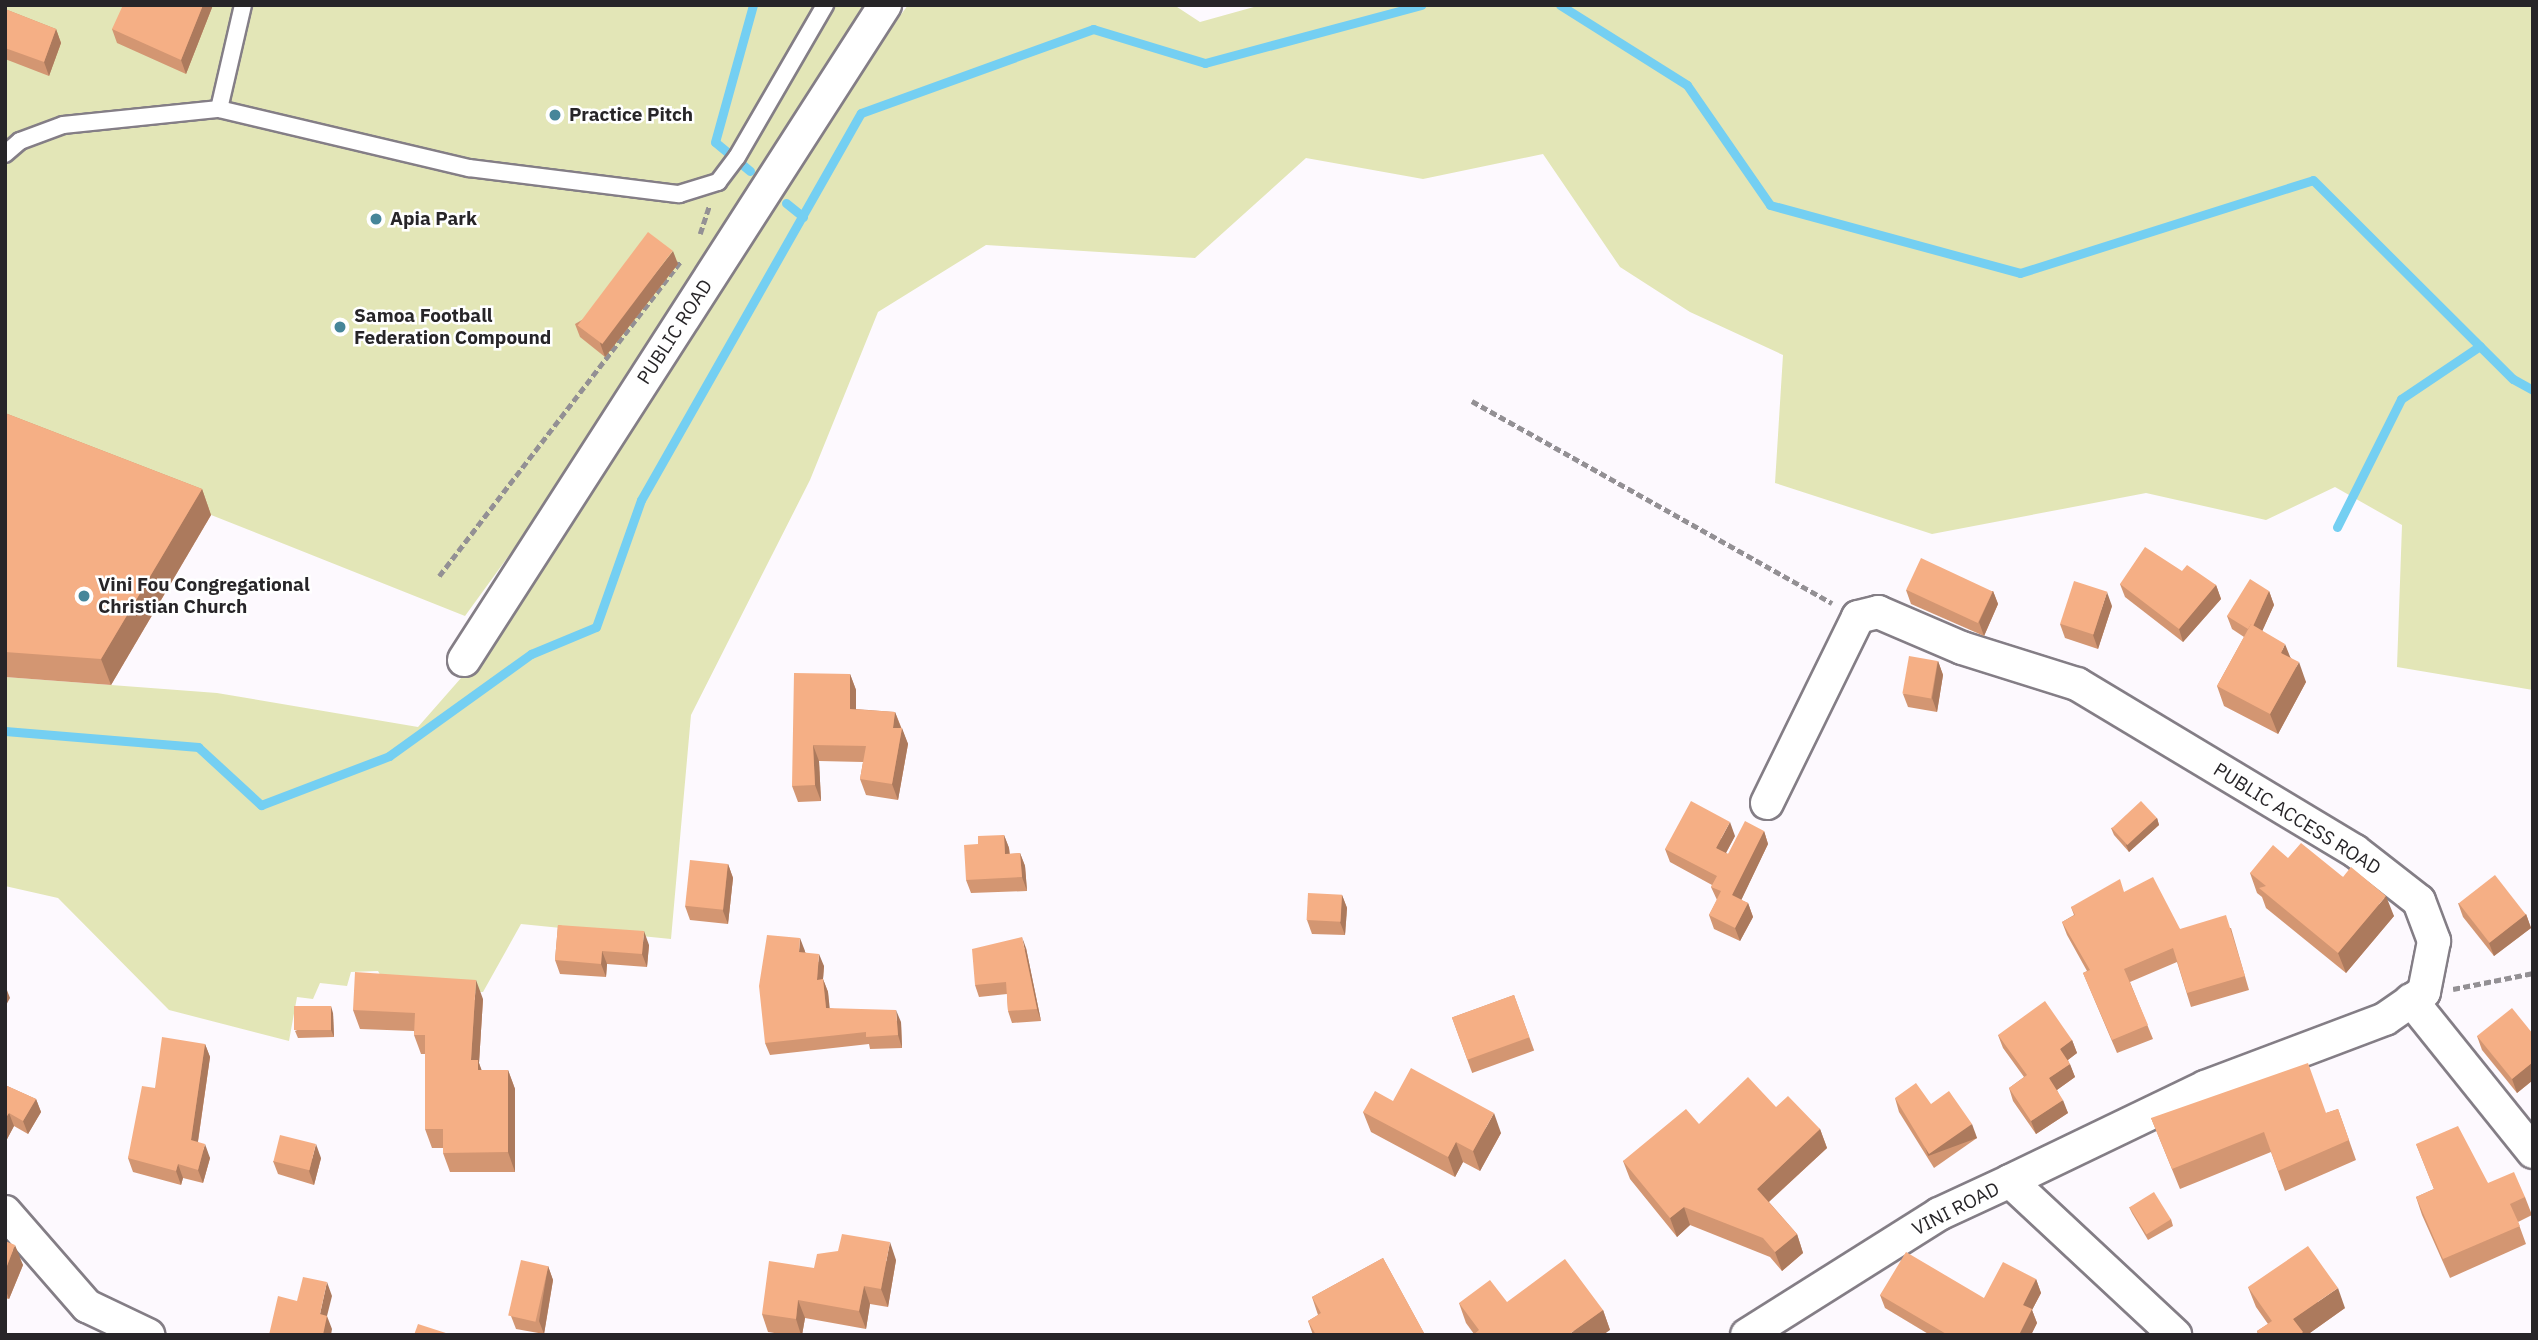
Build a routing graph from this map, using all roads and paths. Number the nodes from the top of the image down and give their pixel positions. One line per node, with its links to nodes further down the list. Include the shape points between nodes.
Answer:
1 (243, 5): 4 (lane)
2 (825, 5): 6 (lane)
3 (885, 5): 12 (street, PUBLIC ROAD)
4 (219, 109): 5 (lane, via 63,125 20,141); 6 (lane, via 469,167 679,194)
5 (5, 153)
6 (727, 170): 7 (path)
7 (698, 240)
8 (689, 251): 10 (path)
9 (1472, 401): 11 (path)
10 (439, 576)
11 (1858, 617): 13 (street); 15 (street, PUBLIC ACCESS ROAD, via 1878,612 1962,648 2077,684 2355,850 2419,901 2434,941)
12 (464, 660)
13 (1767, 803)
14 (2533, 973): 15 (path)
15 (2418, 996): 16 (street); 17 (street, via 2385,1019 2205,1087)
16 (2533, 1152)
17 (2010, 1181): 20 (street, VINI ROAD, via 1939,1214); 21 (street, VINI ROAD)
18 (5, 1212): 19 (street, via 87,1306)
19 (148, 1335)
20 (1747, 1335)
21 (2175, 1335)

